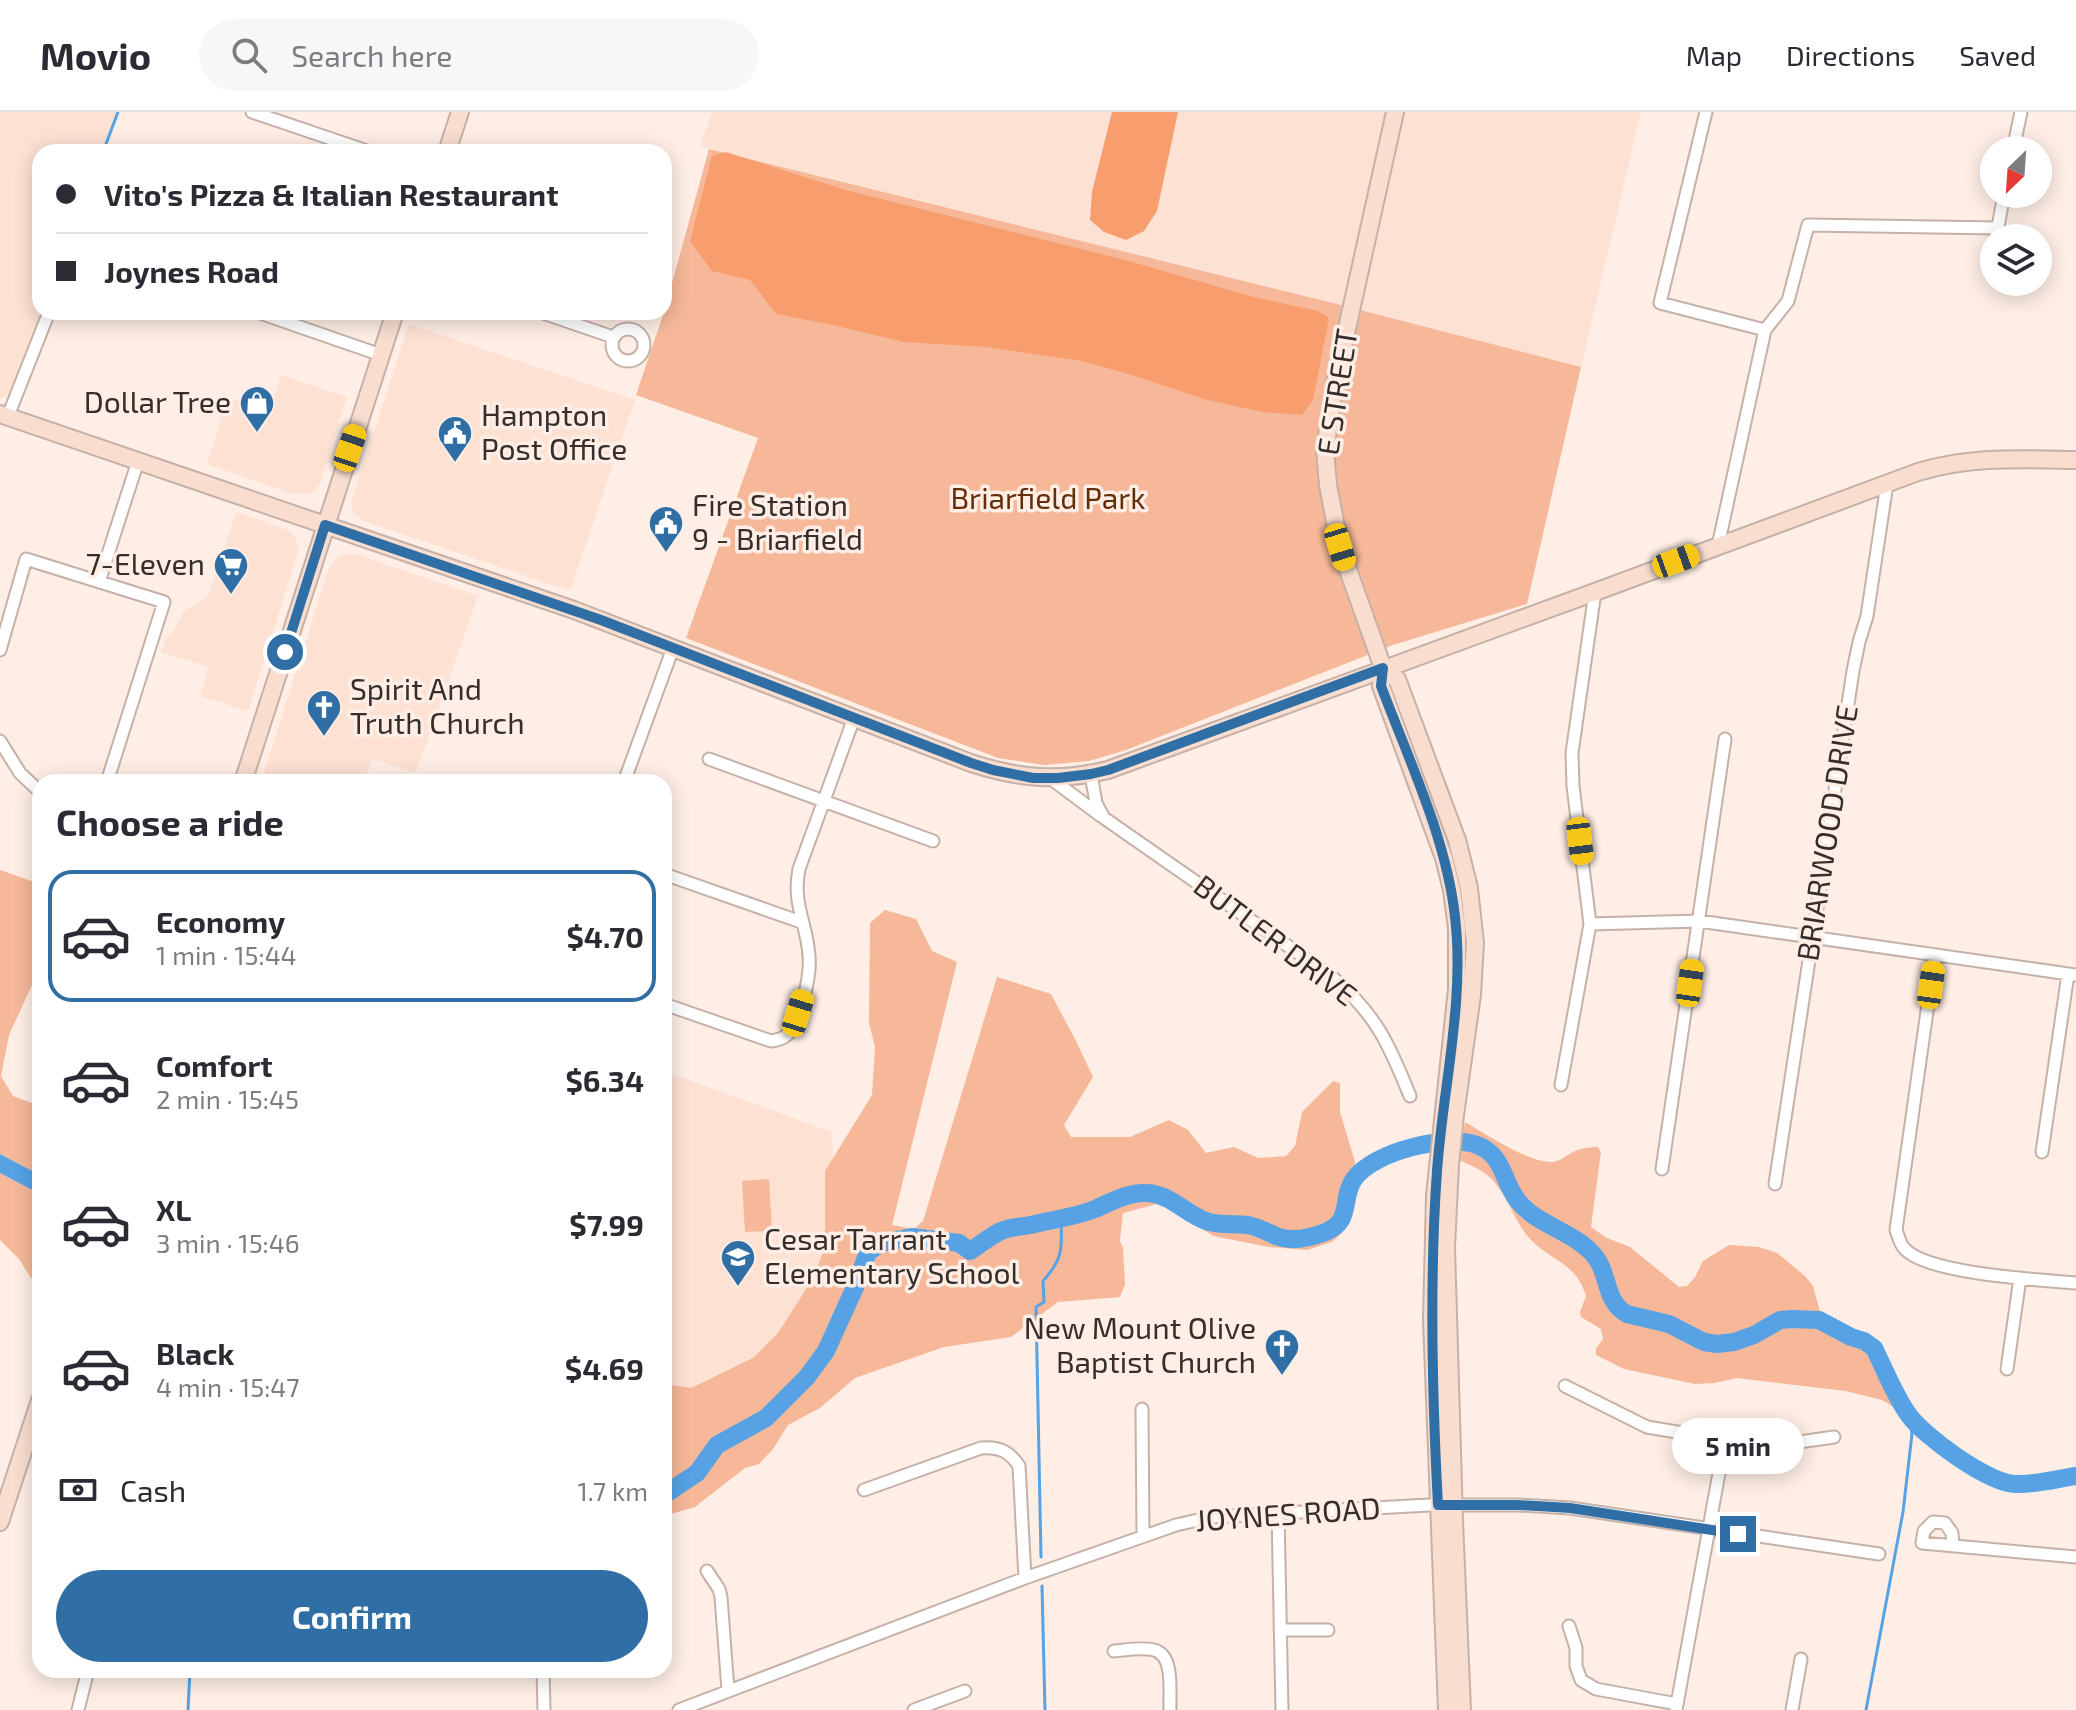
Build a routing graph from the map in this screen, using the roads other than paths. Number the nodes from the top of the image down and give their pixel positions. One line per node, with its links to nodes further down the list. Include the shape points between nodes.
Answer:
1 (252, 112): 7 (street)
2 (460, 112): 8 (main road)
3 (1395, 112): 27 (main road, E STREET, via 1325,450 1340,547)
4 (1706, 112): 14 (street, via 1660,303)
5 (2021, 112): 6 (street)
6 (2016, 136)
7 (346, 144)
8 (450, 144)
9 (1980, 232): 14 (street, via 1808,225 1788,301)
10 (46, 320): 17 (street)
11 (280, 320): 16 (street)
12 (392, 320): 16 (main road)
13 (563, 320): 15 (street)
14 (1765, 330): 22 (street)
15 (613, 337)
16 (381, 355): 21 (main road)
17 (4, 415): 19 (main road)
18 (2076, 460): 20 (main road, via 1983,459 1946,464)
19 (138, 461): 21 (main road); 23 (street)
20 (1887, 484): 22 (main road); 45 (street, BRIARWOOD DRIVE)
21 (325, 525): 25 (main road); 33 (main road)
22 (1718, 546): 24 (main road)
23 (99, 582): 26 (street, via 26,559); 32 (street, via 164,602)
24 (1595, 592): 27 (main road); 44 (street, via 1572,753)
25 (673, 648): 28 (main road); 34 (street)
26 (0, 650)
27 (1383, 668): 35 (main road); 63 (main road, E STREET, via 1381,686 1444,858 1455,914 1457,989 1444,1164)
28 (854, 718): 36 (main road, via 993,770); 38 (street)
29 (1725, 739): 42 (street)
30 (0, 741): 37 (street)
31 (709, 759): 38 (street)
32 (110, 774)
33 (246, 774)
34 (627, 774)
35 (1091, 774): 36 (main road); 39 (street)
36 (1050, 778): 39 (street, BUTLER DRIVE)
37 (32, 784)
38 (823, 801): 40 (street); 43 (street, via 796,884)
39 (1104, 818): 50 (street, BUTLER DRIVE, via 1353,995 1391,1049)
40 (933, 841)
41 (672, 877): 43 (street)
42 (1699, 921): 44 (street); 45 (street); 52 (street)
43 (801, 922): 48 (street, via 809,970 798,1013 785,1037 763,1039)
44 (1590, 924): 49 (street)
45 (1813, 937): 46 (street); 53 (street, BRIARWOOD DRIVE)
46 (1935, 955): 47 (street); 54 (street, via 1896,1230 1904,1248 1920,1259)
47 (2072, 975): 51 (street)
48 (672, 1007)
49 (1561, 1085)
50 (1410, 1096)
51 (2042, 1152)
52 (1662, 1169)
53 (1775, 1184)
54 (2020, 1278): 55 (street); 56 (street)
55 (2076, 1283)
56 (2007, 1369)
57 (1565, 1386): 61 (street, via 1647,1427)
58 (1142, 1409): 67 (street)
59 (32, 1424): 65 (main road)
60 (1834, 1437): 61 (street, via 1778,1445)
61 (1725, 1440): 66 (street)
62 (864, 1490): 72 (street, via 981,1448 1004,1451 1019,1466)
63 (1446, 1505): 64 (street, JOYNES ROAD); 66 (street, JOYNES ROAD, via 1570,1508); 89 (main road); 90 (main road)
64 (1278, 1513): 67 (street, JOYNES ROAD, via 1211,1517); 74 (street)
65 (0, 1522)
66 (1710, 1530): 69 (street, JOYNES ROAD); 82 (street)
67 (1143, 1535): 72 (street, JOYNES ROAD)
68 (1953, 1546): 68 (street, via 1950,1527 1939,1521 1927,1525 1922,1543); 70 (street)
69 (1879, 1554)
70 (2076, 1557)
71 (707, 1571): 80 (street, via 721,1597)
72 (1025, 1578): 80 (street, JOYNES ROAD)
73 (1569, 1626): 82 (street, via 1581,1680 1596,1689)
74 (1280, 1630): 75 (street); 88 (street)
75 (1328, 1630)
76 (1114, 1651): 87 (street, via 1163,1654)
77 (1801, 1659): 91 (street)
78 (86, 1678): 83 (street)
79 (543, 1678): 84 (street)
80 (728, 1690): 85 (street, JOYNES ROAD)
81 (965, 1691): 86 (street)
82 (1676, 1707)
83 (78, 1710)
84 (544, 1710)
85 (679, 1710)
86 (914, 1710)
87 (1170, 1710)
88 (1282, 1710)
89 (1447, 1710)
90 (1462, 1710)
91 (1792, 1710)

